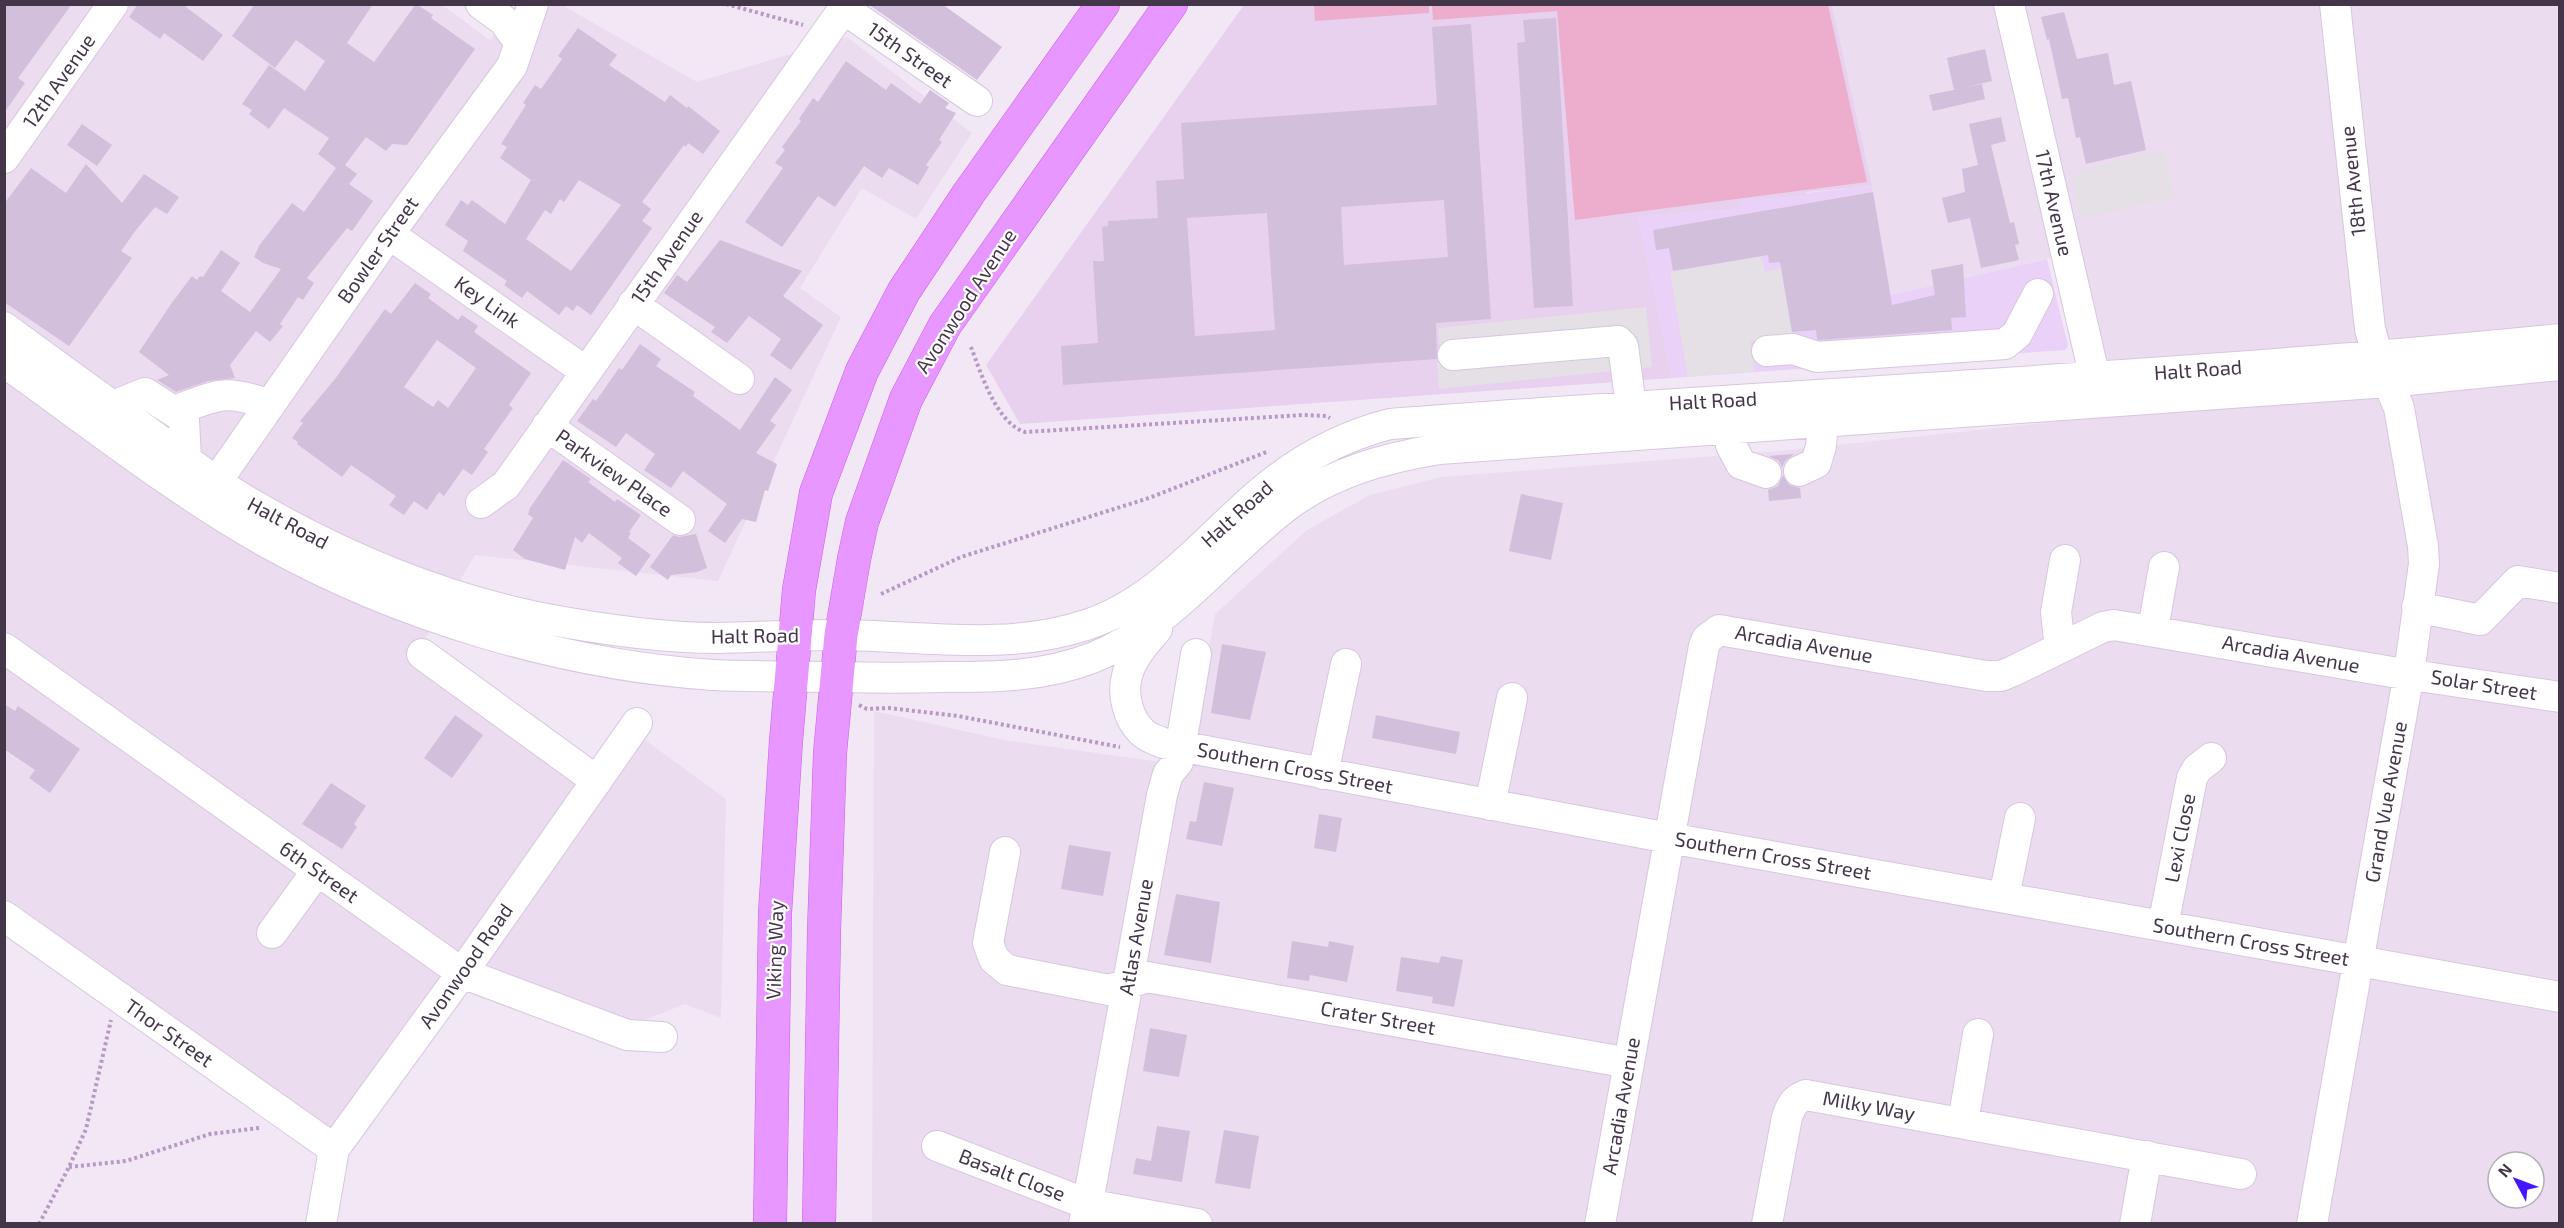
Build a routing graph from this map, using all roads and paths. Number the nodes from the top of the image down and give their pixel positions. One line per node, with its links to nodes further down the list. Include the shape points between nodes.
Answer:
1 (113, 4): 12 (street, 12th Avenue)
2 (481, 4): 10 (street, via 503,20)
3 (533, 4): 10 (street, Bowler Street)
4 (726, 4): 9 (path)
5 (1102, 4): 49 (main road, via 910,282 862,371 816,493)
6 (1171, 4): 50 (main road, Avonwood Avenue, via 968,291 925,361 906,399 862,522)
7 (2009, 4): 25 (street, 17th Avenue)
8 (2335, 4): 22 (street, 18th Avenue, via 2367,309)
9 (839, 15): 11 (street, 15th Street); 15 (street, 15th Avenue)
10 (519, 42): 13 (street, Bowler Street, via 512,66)
11 (977, 101)
12 (4, 158)
13 (389, 234): 23 (street, Key Link); 27 (street, Bowler Street)
14 (2038, 294): 26 (street, via 2017,334 2005,344 1816,357 1766,345)
15 (633, 304): 23 (street, 15th Avenue); 24 (street)
16 (4, 327): 28 (street, Halt Road)
17 (2559, 339): 22 (street, Halt Road)
18 (971, 347): 31 (path, via 1000,410 1017,429 1025,432 1292,415 1326,416)
19 (1453, 355): 29 (street, via 1618,341 1623,346)
20 (4, 362): 39 (street, Halt Road)
21 (2559, 365): 22 (street, Halt Road)
22 (2383, 369): 25 (street, Halt Road); 47 (street, Grand Vue Avenue, via 2399,408 2423,546)
23 (585, 371): 33 (street, 15th Avenue)
24 (739, 379)
25 (2097, 389): 26 (street, Halt Road); 32 (street, Halt Road)
26 (1775, 398): 29 (street, Halt Road)
27 (270, 405): 30 (street, via 228,394); 39 (street, Bowler Street)
28 (113, 406): 30 (street, via 145,393); 36 (street, Halt Road)
29 (1631, 406): 50 (street, Halt Road, via 1390,424 1360,432 1302,460 1157,586 1087,625 1025,639)
30 (174, 411): 36 (street, via 183,419)
31 (1332, 420)
32 (1822, 422): 34 (street, Halt Road); 37 (street, via 1816,463)
33 (547, 426): 40 (street, 15th Avenue, via 506,485); 41 (street, Parkview Place)
34 (1730, 427): 38 (street, via 1731,445 1741,464); 46 (street, Halt Road, via 1439,449 1362,466 1291,503)
35 (1270, 451): 45 (path, via 1149,498 962,557)
36 (186, 460): 39 (street, Halt Road)
37 (1799, 471)
38 (1766, 473)
39 (209, 492): 49 (street, Halt Road, via 262,511 341,551 423,584 491,605 584,625 682,636); 57 (street, Halt Road, via 268,543 409,607 482,632 614,662 710,675)
40 (481, 503)
41 (680, 520)
42 (2065, 560): 52 (street, via 2056,612)
43 (2164, 567): 48 (street)
44 (2559, 588): 47 (street, via 2518,581 2480,620)
45 (881, 594)
46 (1181, 600): 58 (street, Halt Road, via 1151,627 1118,646 1049,671); 62 (street, Southern Cross Street, via 1144,645 1126,677 1130,713 1143,733)
47 (2417, 607): 56 (street, Grand Vue Avenue)
48 (2152, 629): 52 (street, Arcadia Avenue, via 2109,625); 56 (street, Arcadia Avenue)
49 (794, 635): 50 (street, Halt Road); 57 (main road, Viking Way)
50 (841, 635): 58 (main road, Avonwood Avenue)
51 (4, 648): 71 (street, 6th Street)
52 (2060, 648): 69 (street, Arcadia Avenue, via 2001,676 1986,676 1719,630 1704,646)
53 (422, 654): 66 (street)
54 (1196, 654): 62 (street, Atlas Avenue)
55 (1346, 664): 65 (street)
56 (2409, 673): 59 (street, Solar Street); 76 (street, Grand Vue Avenue)
57 (790, 677): 58 (street, Halt Road); 94 (main road, Viking Way, via 775,913)
58 (845, 690): 63 (path, via 867,709 958,716); 95 (main road, via 830,753)
59 (2559, 697)
60 (1512, 698): 67 (street)
61 (637, 723): 66 (street, Avonwood Road)
62 (1181, 747): 65 (street, Southern Cross Street); 78 (street, Atlas Avenue, via 1162,795)
63 (1129, 751)
64 (2211, 758): 74 (street, Lexi Close, via 2192,778)
65 (1323, 774): 67 (street, Southern Cross Street)
66 (597, 781): 77 (street, Avonwood Road)
67 (1490, 805): 69 (street, Southern Cross Street)
68 (2020, 818): 72 (street)
69 (1669, 838): 72 (street, Southern Cross Street); 83 (street, Arcadia Avenue)
70 (1005, 852): 78 (street, Crater Street, via 988,943 999,966 1015,973 1109,990)
71 (317, 870): 75 (street); 77 (street, 6th Street)
72 (2004, 897): 74 (street, Southern Cross Street)
73 (4, 916): 87 (street, Thor Street)
74 (2163, 926): 76 (street, Southern Cross Street)
75 (272, 933)
76 (2359, 961): 79 (street, Southern Cross Street); 100 (street, Grand Vue Avenue)
77 (462, 973): 82 (street, 6th Street, via 627,1035); 87 (street, Avonwood Road)
78 (1128, 984): 83 (street, Crater Street, via 1147,977); 91 (street, Atlas Avenue)
79 (2559, 997)
80 (112, 1016): 89 (path, via 86,1129)
81 (1978, 1034): 84 (street)
82 (662, 1037)
83 (1629, 1063): 97 (street, Arcadia Avenue)
84 (1963, 1122): 88 (street, Milky Way); 98 (street, Milky Way, via 1824,1097 1799,1097 1787,1117)
85 (270, 1127): 89 (path, via 210,1134 126,1161)
86 (938, 1146): 91 (street, Basalt Close)
87 (334, 1149): 93 (street)
88 (2147, 1156): 90 (street, Milky Way); 99 (street)
89 (69, 1167): 92 (path)
90 (2241, 1174)
91 (1086, 1214): 96 (street, Basalt Close)
92 (39, 1224)
93 (321, 1224)
94 (770, 1224)
95 (819, 1224)
96 (1197, 1224)
97 (1600, 1224)
98 (1767, 1224)
99 (2135, 1224)
100 (2312, 1224)

